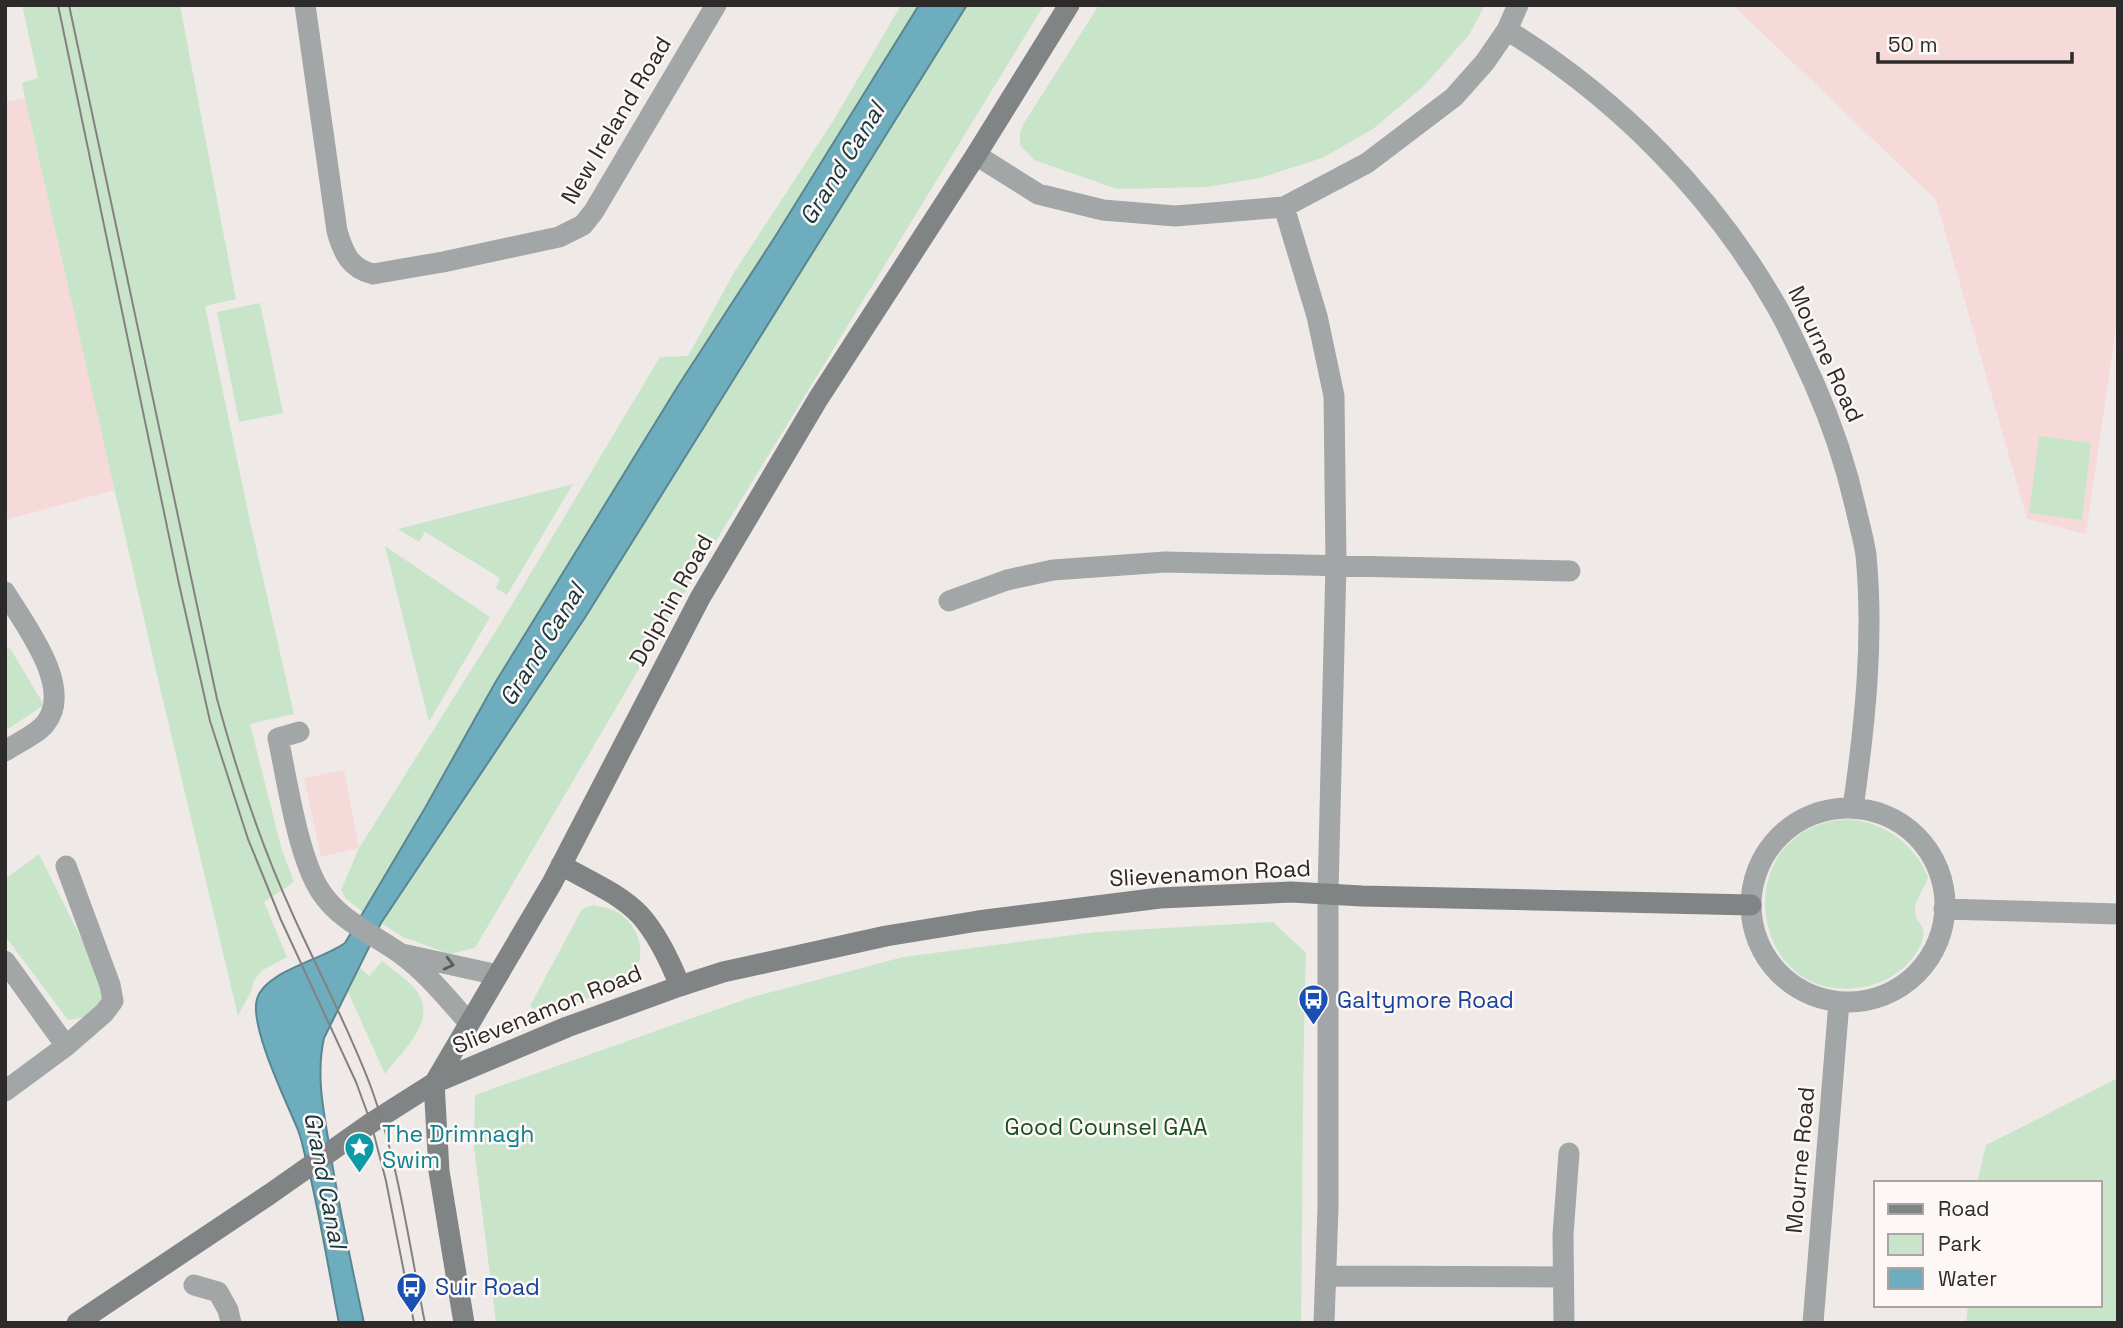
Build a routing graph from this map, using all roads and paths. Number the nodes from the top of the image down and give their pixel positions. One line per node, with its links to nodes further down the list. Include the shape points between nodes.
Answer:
1 (305, 5): 2 (street, New Ireland Road, via 341,247 354,265 373,274 559,237 583,225)
2 (716, 5)
3 (1069, 5): 6 (main road, Dolphin Road)
4 (1518, 5): 5 (street)
5 (1507, 30): 7 (street, via 1454,96 1367,163); 14 (street, Mourne Road, via 1553,58 1604,99 1702,197 1777,307 1832,424 1866,553 1869,631)
6 (976, 155): 7 (street, via 1038,194 1104,210 1175,216); 15 (main road, Dolphin Road, via 818,399 700,598)
7 (1284, 206): 8 (street, via 1317,316 1334,396)
8 (1336, 564): 9 (street); 11 (street, via 1165,562 1053,570 1007,580); 17 (street)
9 (1570, 571)
10 (5, 592): 13 (street, via 45,660 55,703 45,724)
11 (949, 601)
12 (299, 732): 21 (street, via 278,738 310,873 338,912)
13 (5, 751)
14 (1853, 808): 18 (street, via 1810,816 1773,843 1753,883); 19 (street, via 1895,820 1912,832 1937,867)
15 (561, 865): 23 (main road, Dolphin Road); 24 (main road, Slievenamon Road, via 639,914 654,933)
16 (65, 866): 27 (street, via 113,1001)
17 (1328, 893): 18 (main road, Slievenamon Road); 24 (main road, Slievenamon Road, via 1160,898 978,920 723,972); 31 (street)
18 (1751, 905): 25 (street, via 1759,945 1783,978 1810,994)
19 (1944, 909): 20 (street); 25 (street, via 1933,952 1911,978 1883,996)
20 (2118, 914)
21 (396, 950): 23 (street, one-way to 23); 26 (street)
22 (5, 961): 27 (street)
23 (498, 975): 26 (main road, Dolphin Road)
24 (680, 986): 28 (main road, Slievenamon Road)
25 (1839, 1002): 39 (street, Mourne Road)
26 (469, 1023): 28 (main road, Dolphin Road)
27 (66, 1046): 29 (street)
28 (434, 1083): 34 (main road); 36 (main road, via 439,1171)
29 (5, 1091)
30 (1569, 1153): 32 (street)
31 (1327, 1276): 32 (street); 37 (street)
32 (1562, 1277): 38 (street)
33 (194, 1285): 35 (street, via 218,1292)
34 (76, 1323)
35 (231, 1323)
36 (464, 1323)
37 (1324, 1323)
38 (1564, 1323)
39 (1813, 1323)

